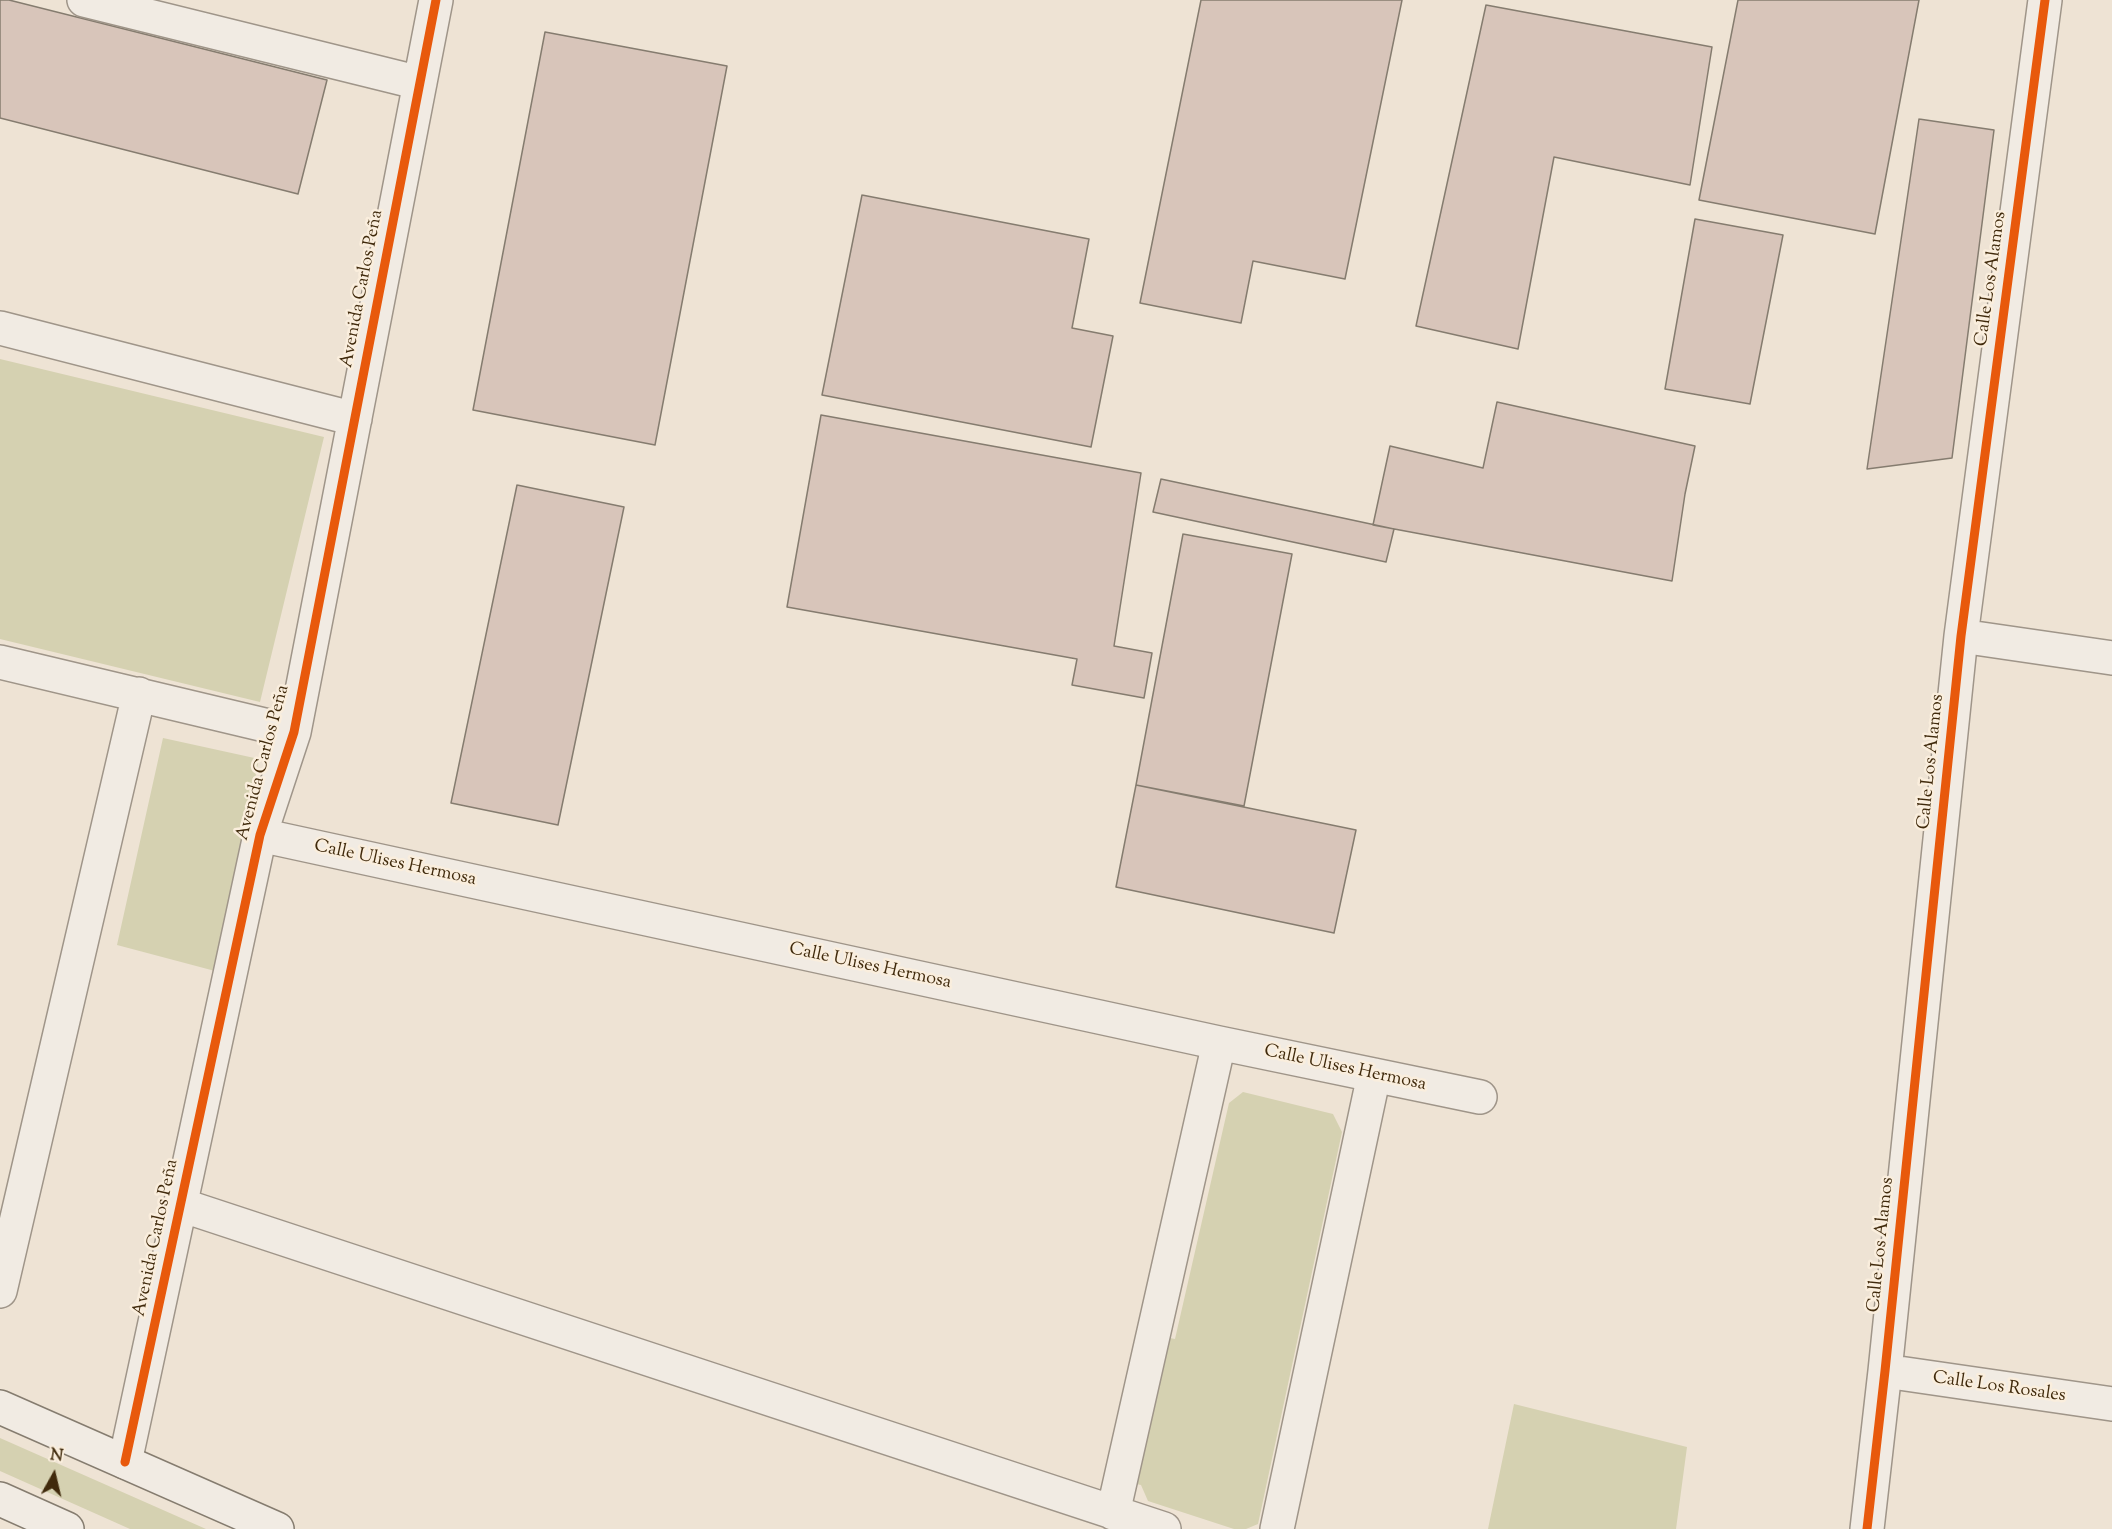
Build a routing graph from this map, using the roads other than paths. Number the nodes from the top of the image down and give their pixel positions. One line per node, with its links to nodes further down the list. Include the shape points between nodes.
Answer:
1 (84, 0): 4 (street)
2 (436, 0): 4 (street, Avenida Carlos Peña)
3 (2045, 0): 7 (street, Calle Los Alamos)
4 (420, 83): 6 (street, Avenida Carlos Peña)
5 (0, 328): 6 (street)
6 (355, 418): 11 (street, Avenida Carlos Peña)
7 (1961, 636): 8 (street); 18 (street, Calle Los Alamos)
8 (2112, 658)
9 (0, 662): 10 (street)
10 (139, 694): 11 (street); 17 (street)
11 (294, 732): 12 (street, Avenida Carlos Peña)
12 (260, 835): 13 (street, Calle Ulises Hermosa); 16 (street, Avenida Carlos Peña)
13 (1219, 1043): 14 (street, Calle Ulises Hermosa); 23 (street)
14 (1374, 1075): 15 (street, Calle Ulises Hermosa); 28 (street)
15 (1480, 1097)
16 (181, 1205): 21 (street, Avenida Carlos Peña); 23 (street)
17 (0, 1291)
18 (1885, 1371): 19 (street, Calle Los Rosales); 29 (street, Calle Los Alamos)
19 (2112, 1404)
20 (0, 1407): 21 (street)
21 (125, 1462): 24 (street)
22 (0, 1499): 25 (street)
23 (1113, 1513): 27 (street)
24 (245, 1522): 26 (street)
25 (67, 1529)
26 (277, 1529)
27 (1164, 1529)
28 (1278, 1529)
29 (1867, 1529)

